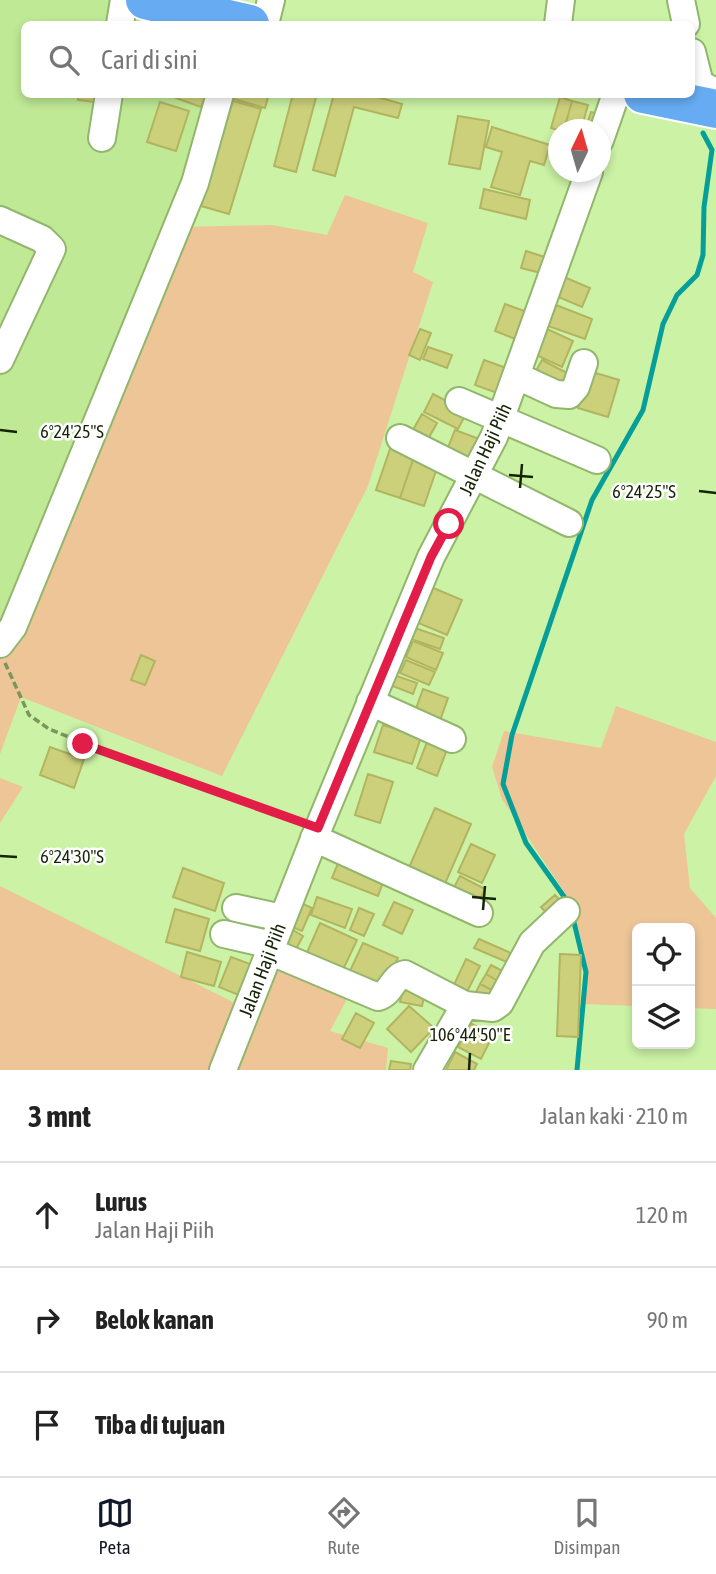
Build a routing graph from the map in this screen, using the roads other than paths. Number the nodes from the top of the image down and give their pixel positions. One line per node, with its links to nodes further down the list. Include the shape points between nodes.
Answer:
1 (124, 0): 6 (street)
2 (271, 0): 8 (street)
3 (561, 0): 9 (street)
4 (681, 0): 10 (street)
5 (163, 2): 7 (highway)
6 (120, 21)
7 (236, 21)
8 (250, 21)
9 (558, 21)
10 (685, 21)
11 (695, 64): 12 (street, via 701,83)
12 (716, 92)
13 (107, 98): 19 (street)
14 (219, 98): 31 (street, via 187,204)
15 (615, 98): 18 (street)
16 (660, 98): 17 (highway)
17 (716, 109)
18 (607, 119)
19 (102, 138)
20 (585, 182): 24 (street, Jalan Haji Piih)
21 (0, 220): 22 (street, via 42,239 52,249)
22 (0, 360)
23 (584, 363): 24 (street, via 569,395 556,394)
24 (517, 376): 26 (street, Jalan Haji Piih)
25 (459, 401): 26 (street)
26 (502, 417): 28 (street); 29 (street, Jalan Haji Piih)
27 (400, 439): 29 (street)
28 (597, 460)
29 (476, 475): 30 (street); 32 (street, Jalan Haji Piih, via 431,557)
30 (569, 523)
31 (2, 653)
32 (370, 702): 33 (street); 34 (street, Jalan Haji Piih)
33 (452, 738)
34 (316, 833): 37 (street); 38 (street, Jalan Haji Piih)
35 (236, 908): 38 (street)
36 (566, 911): 41 (street, via 532,943 500,1003 487,1009)
37 (479, 913)
38 (282, 918): 40 (street, Jalan Haji Piih)
39 (223, 934): 40 (street)
40 (271, 948): 41 (street, via 378,997 405,974); 42 (street, Jalan Haji Piih)
41 (465, 1005): 43 (street)
42 (223, 1070)
43 (427, 1070)

